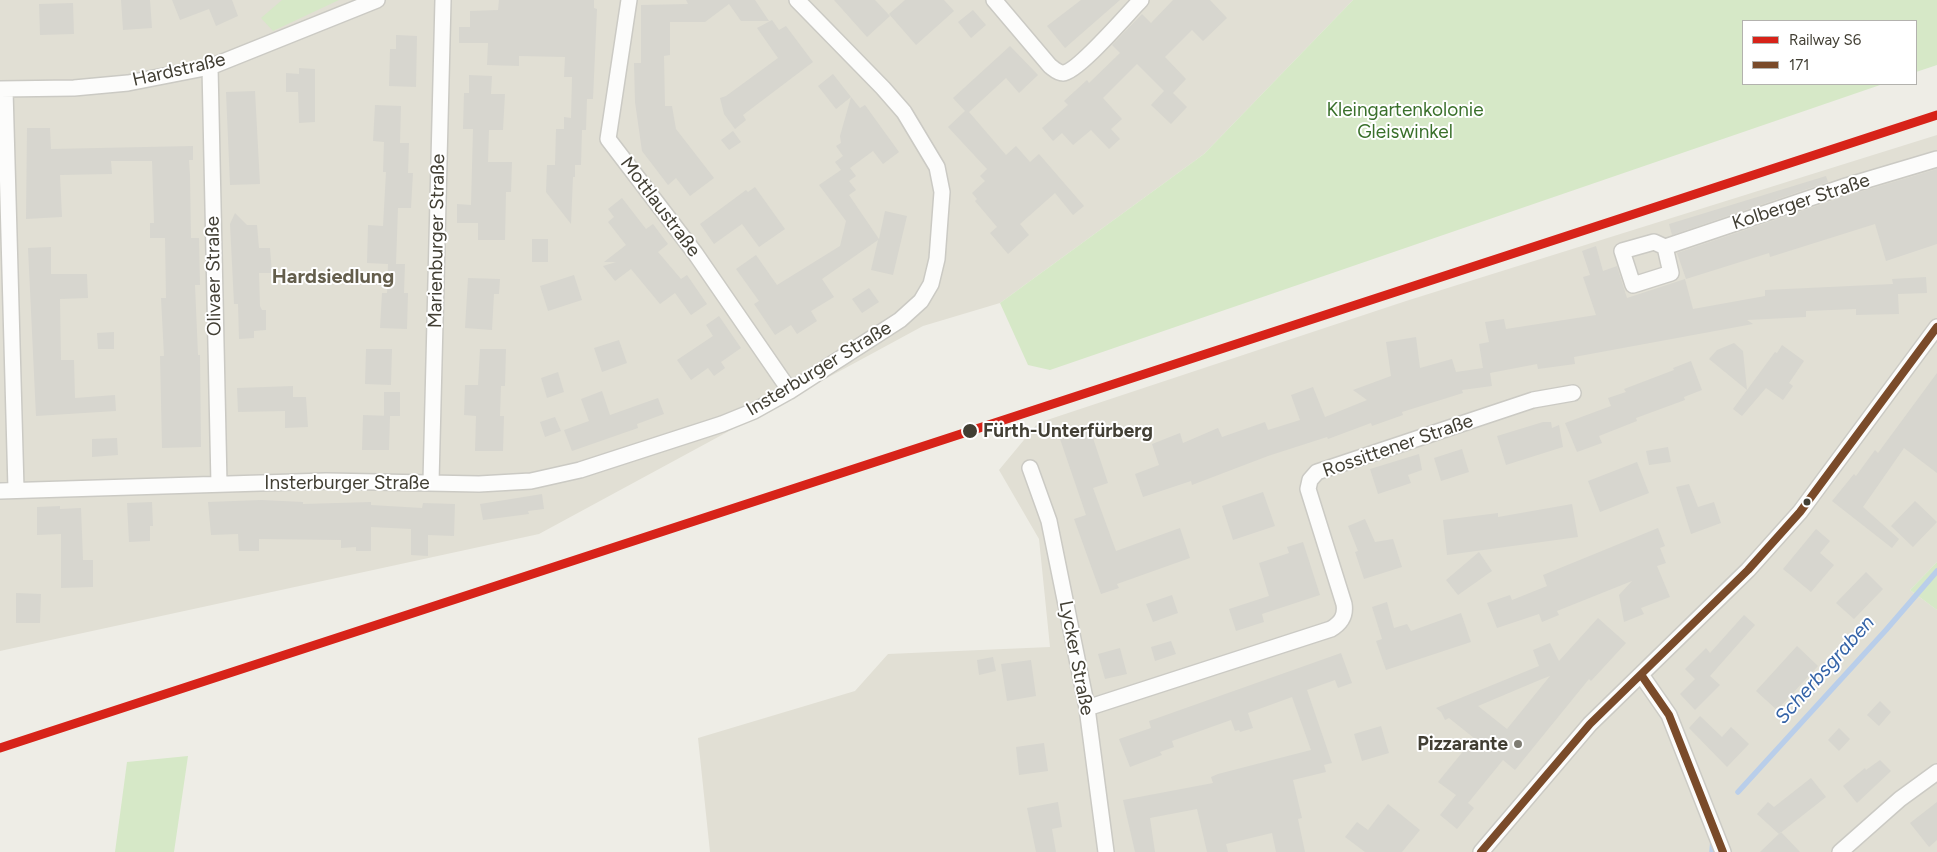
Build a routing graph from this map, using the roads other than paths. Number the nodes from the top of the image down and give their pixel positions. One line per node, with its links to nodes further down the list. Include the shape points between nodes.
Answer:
1 (377, 0): 7 (street, Hardstraße)
2 (443, 0): 15 (street, Marienburger Straße)
3 (629, 0): 12 (street, Mottlaustraße, via 608,139 695,253)
4 (797, 0): 12 (street, Insterburger Straße, via 904,112 937,167 942,192 937,259 931,284 922,301 900,320)
5 (994, 0): 6 (street, via 1050,66 1064,73 1079,65)
6 (1141, 0)
7 (210, 67): 8 (street, Hardstraße, via 128,83); 16 (street, Olivaer Straße)
8 (3, 90): 17 (street)
9 (1937, 159): 10 (street, Kolberger Straße)
10 (1665, 247)
11 (1937, 326): 19 (street, via 1800,512 1748,570)
12 (790, 391): 15 (street, Insterburger Straße, via 754,412 580,470 531,481)
13 (1573, 393): 20 (street, Rossittener Straße, via 1533,400 1317,472 1308,489 1344,604 1340,623 1331,630)
14 (1030, 468): 20 (street, Lycker Straße, via 1049,521)
15 (432, 482): 16 (street, Insterburger Straße)
16 (219, 484): 17 (street, Insterburger Straße)
17 (16, 489): 18 (street, Insterburger Straße)
18 (0, 491)
19 (1642, 676): 23 (street, via 1590,724); 24 (street, via 1670,716)
20 (1087, 708): 22 (street, Lycker Straße)
21 (1937, 772): 25 (street, via 1900,799)
22 (1106, 852)
23 (1481, 852)
24 (1723, 852)
25 (1840, 852)

